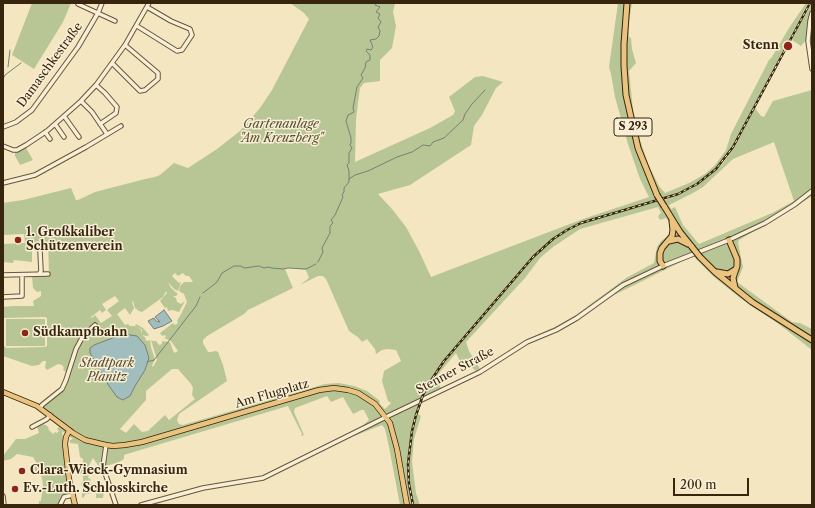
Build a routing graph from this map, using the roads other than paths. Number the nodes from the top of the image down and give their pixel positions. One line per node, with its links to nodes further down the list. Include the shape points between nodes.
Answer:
1 (102, 3): 6 (street, Damaschkestraße)
2 (150, 3): 5 (street)
3 (627, 3): 28 (highway, S 293, bridge, via 624,65 628,108 638,148 657,195)
4 (78, 4): 6 (street)
5 (147, 7): 9 (street); 9 (street, via 190,29 192,35 182,50 177,51)
6 (98, 13): 8 (street); 19 (street, Damaschkestraße, via 78,47 32,110 16,122)
7 (812, 13): 12 (street, via 808,41)
8 (115, 21)
9 (137, 26): 10 (street)
10 (125, 45): 11 (street); 11 (street, via 158,73 158,79 145,90 140,90)
11 (112, 63): 13 (street)
12 (812, 69)
13 (96, 85): 14 (street); 17 (street, via 117,108 116,113)
14 (81, 101): 15 (street); 17 (street)
15 (64, 116): 16 (street); 23 (street)
16 (55, 124): 20 (street); 22 (street)
17 (100, 124): 21 (street)
18 (121, 126): 21 (street)
19 (3, 127)
20 (45, 132): 24 (street); 25 (street, via 17,150)
21 (107, 134): 26 (street, via 35,175)
22 (64, 137)
23 (79, 137)
24 (50, 139)
25 (3, 146)
26 (3, 183)
27 (812, 191): 29 (street, Stenner Straße, via 765,223)
28 (672, 221): 30 (highway, via 672,236); 31 (highway, S 293)
29 (729, 240): 33 (street, Stenner Straße); 34 (highway, via 737,259)
30 (668, 241): 31 (highway, via 678,239); 33 (highway, via 660,253)
31 (691, 246): 35 (highway, S 293, bridge)
32 (40, 251): 36 (street)
33 (663, 266): 47 (street, Stenner Straße, via 616,289 577,318 527,342 480,372)
34 (736, 269): 35 (highway, via 728,274); 40 (highway, via 733,278)
35 (715, 272): 40 (highway, S 293)
36 (39, 274): 37 (street); 39 (street)
37 (48, 274)
38 (3, 275): 39 (street)
39 (22, 275): 41 (street, via 22,296)
40 (738, 291): 43 (highway, S 293)
41 (3, 297)
42 (95, 325): 45 (street, via 83,336 76,349 64,386)
43 (812, 340)
44 (3, 392): 45 (main road, Am Flugplatz)
45 (40, 408): 46 (main road, Am Flugplatz)
46 (50, 415): 48 (street); 49 (main road, Am Flugplatz)
47 (386, 417): 50 (main road, Am Flugplatz, via 375,404 363,396 334,388 131,444); 57 (street, Stenner Straße, via 263,478 203,488); 58 (main road, Am Flugplatz, via 394,434)
48 (32, 427)
49 (69, 430): 50 (main road, Am Flugplatz, via 85,440); 51 (main road, via 65,444)
50 (106, 445): 56 (street, via 103,467)
51 (73, 495): 54 (street, via 64,497); 55 (main road)
52 (3, 496): 53 (street)
53 (4, 505)
54 (60, 505)
55 (74, 505)
56 (116, 505)
57 (141, 505)
58 (407, 505)

